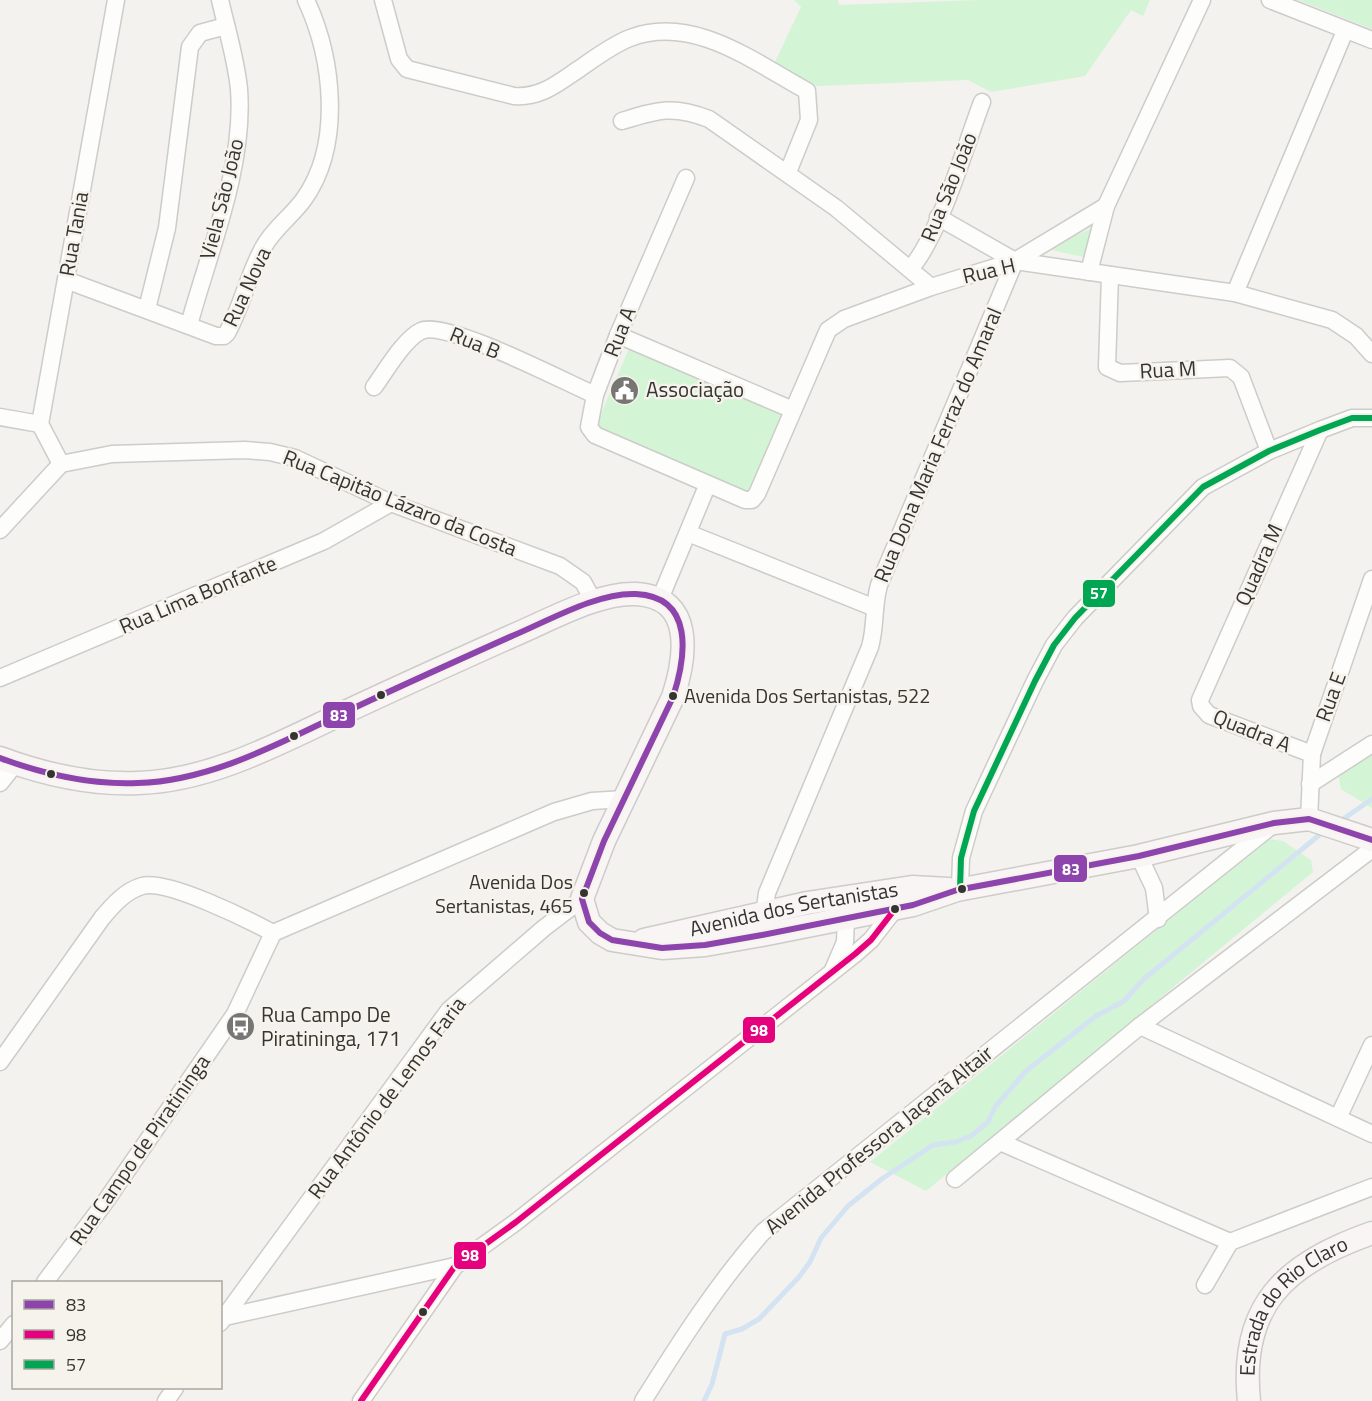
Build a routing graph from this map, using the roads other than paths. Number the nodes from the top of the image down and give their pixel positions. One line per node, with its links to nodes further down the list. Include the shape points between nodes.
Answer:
1 (116, 0): 20 (street, Rua Tania)
2 (220, 0): 7 (street, Viela São João)
3 (306, 0): 24 (street, Rua Nova, via 325,60 329,108 322,166 304,200 264,245 227,333 216,336)
4 (383, 0): 12 (street, via 399,59 407,69 514,96 527,97 548,90 630,39 660,31 678,31 722,45 807,91 808,120)
5 (1202, 0): 14 (street)
6 (1270, 0): 8 (street)
7 (226, 26): 23 (street, via 200,33 190,47 167,228); 24 (street, Viela São João, via 239,90 237,148)
8 (1345, 31): 9 (street); 22 (street)
9 (1372, 40)
10 (982, 102): 15 (street, Rua São João)
11 (622, 121): 12 (street, via 660,109 685,110 709,119)
12 (788, 172): 17 (street)
13 (686, 178): 25 (street, Rua A)
14 (1106, 206): 16 (street); 18 (street)
15 (938, 218): 16 (street); 17 (street, Rua São João)
16 (1015, 261): 18 (street, Rua H); 21 (street, Rua H); 44 (street, Rua Dona Maria Ferraz do Amaral, via 879,585)
17 (911, 268): 21 (street)
18 (1089, 272): 19 (street, Rua H)
19 (1110, 275): 22 (street, Rua H); 34 (street, Rua M, via 1107,367 1120,373 1230,368 1241,377)
20 (66, 280): 23 (street); 32 (street, Rua Tania)
21 (931, 287): 29 (street, Rua H, via 844,319 828,330)
22 (1235, 292): 26 (street, Rua H, via 1332,320 1356,336)
23 (147, 309): 24 (street)
24 (189, 325)
25 (618, 335): 28 (street, Rua A); 29 (street)
26 (1372, 354)
27 (374, 387): 28 (street, Rua B, via 411,338 432,328 457,333)
28 (595, 395): 36 (street, Rua A, via 588,422 591,432)
29 (793, 410): 37 (street, Rua H, via 757,494 752,500)
30 (0, 417): 32 (street)
31 (1372, 418): 33 (street, via 1352,418)
32 (40, 424): 35 (street)
33 (1320, 430): 34 (street); 46 (street, Quadra M)
34 (1269, 451): 58 (street, via 1218,477 1190,497 1054,645 974,811 961,858)
35 (62, 464): 38 (street, Rua Capitão Lázaro da Costa, via 112,454 270,452 326,470); 39 (street)
36 (707, 486): 37 (street, Rua A); 40 (street)
37 (745, 500)
38 (391, 503): 43 (street, Rua Capitão Lázaro da Costa, via 560,566 583,582); 45 (street, Rua Lima Bonfante, via 324,541)
39 (0, 530)
40 (688, 533): 42 (street); 44 (street)
41 (1372, 579): 48 (street, Rua E)
42 (660, 599): 43 (main road, via 637,594); 52 (main road, via 676,611 681,628 684,645 680,676)
43 (594, 602): 49 (main road, via 271,747 180,778 97,782)
44 (875, 608): 61 (street, Rua Dona Maria Ferraz do Amaral, via 870,647 767,893)
45 (0, 678)
46 (1200, 700): 48 (street, Quadra A, via 1209,715)
47 (1372, 744): 51 (street)
48 (1312, 754): 51 (street, Rua E)
49 (8, 761): 50 (street)
50 (0, 783)
51 (1310, 784): 53 (street, Rua E)
52 (624, 799): 59 (main road); 64 (street, via 592,801 554,812)
53 (1314, 820): 54 (main road, Avenida dos Sertanistas); 55 (main road, Avenida dos Sertanistas)
54 (1274, 824): 57 (main road, Avenida dos Sertanistas); 63 (street, Avenida Professora Jaçanã Altair)
55 (1372, 840)
56 (1372, 849): 68 (street)
57 (1140, 856): 58 (main road, Avenida dos Sertanistas); 63 (street, via 1154,888)
58 (958, 889): 60 (main road, Avenida dos Sertanistas, via 912,887)
59 (582, 899): 66 (main road, Avenida dos Sertanistas, via 589,922 600,933); 81 (street, Rua Antônio de Lemos Faria, via 449,1010)
60 (892, 899): 61 (main road, Avenida dos Sertanistas); 62 (main road, via 854,907); 67 (street, via 871,940)
61 (763, 911): 65 (street, Rua Dona Maria Ferraz do Amaral); 66 (main road, Avenida dos Sertanistas)
62 (846, 917): 65 (main road, Avenida dos Sertanistas); 67 (street, via 844,942)
63 (1158, 919): 85 (street, Avenida Professora Jaçanã Altair, via 763,1232 702,1307)
64 (273, 933): 70 (street, via 158,885 130,891 102,918); 79 (street, Rua Campo de Piratininga, via 235,1014)
65 (762, 935): 66 (main road, Avenida dos Sertanistas, via 662,948)
66 (632, 944)
67 (833, 971): 78 (street)
68 (1140, 1026): 71 (street); 73 (street)
69 (1372, 1045): 71 (street)
70 (0, 1062)
71 (1338, 1118): 72 (street)
72 (1372, 1134)
73 (1000, 1142): 74 (street); 77 (street)
74 (956, 1179)
75 (1372, 1187): 77 (street)
76 (1372, 1233): 86 (main road, Estrada do Rio Claro, via 1303,1267 1281,1283 1263,1305 1251,1335 1246,1371)
77 (1230, 1242): 80 (street)
78 (455, 1266): 81 (street); 84 (street)
79 (46, 1281)
80 (1205, 1285)
81 (223, 1320)
82 (12, 1326): 83 (street)
83 (0, 1341)
84 (361, 1401)
85 (643, 1401)
86 (1249, 1401)

